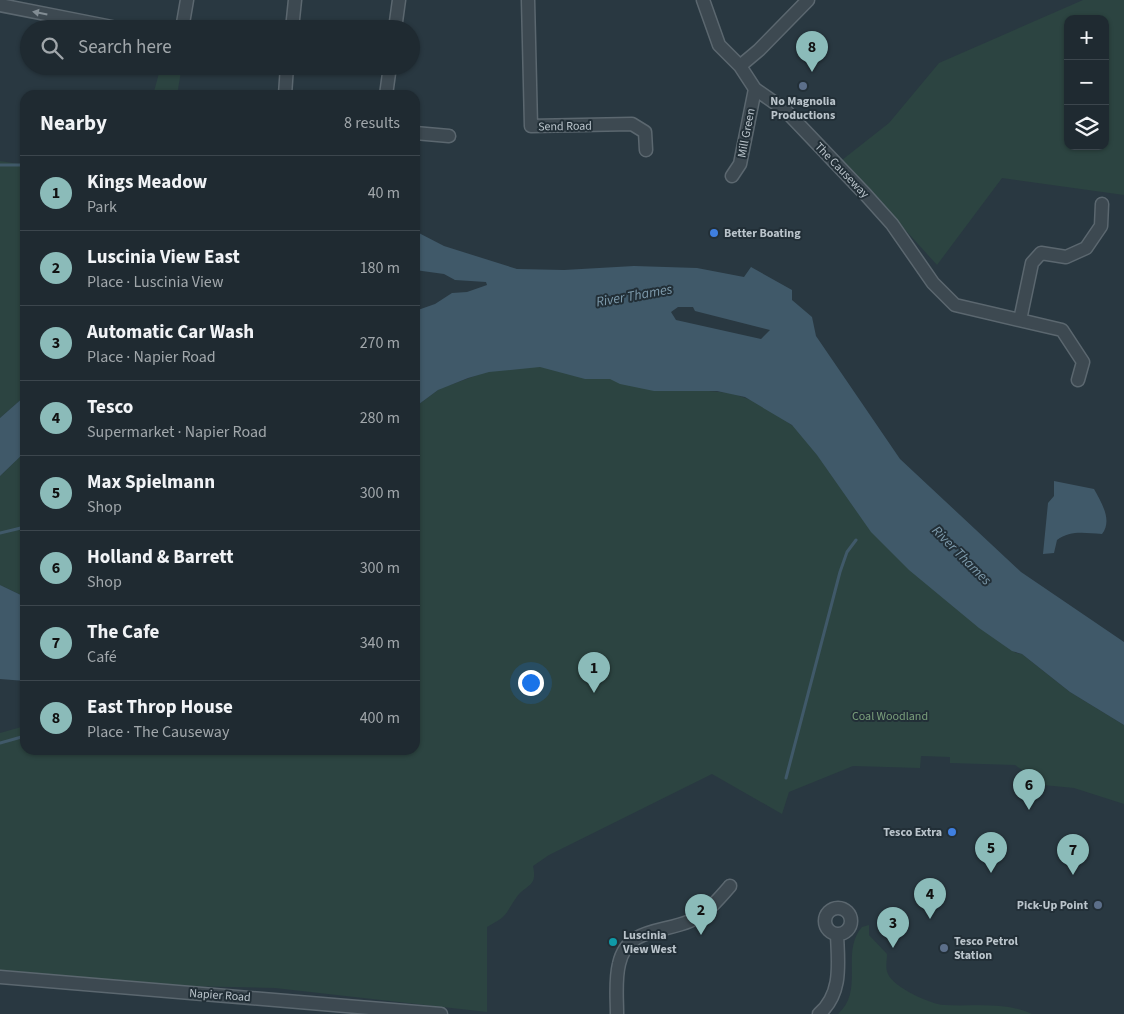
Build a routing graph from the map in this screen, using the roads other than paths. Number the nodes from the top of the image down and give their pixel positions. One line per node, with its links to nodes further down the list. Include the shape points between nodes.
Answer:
1 (187, 0): 9 (street)
2 (295, 0): 10 (street)
3 (399, 0): 11 (street)
4 (528, 0): 20 (street, Send Road, via 531,126 632,124 645,132)
5 (703, 0): 12 (street, The Causeway, via 719,45)
6 (808, 0): 12 (street)
7 (0, 5): 8 (street, one-way to 7)
8 (76, 20)
9 (184, 20)
10 (293, 20)
11 (396, 20)
12 (740, 66): 15 (street, The Causeway)
13 (286, 75): 16 (street)
14 (389, 75): 17 (street)
15 (755, 89): 21 (street, Mill Green, via 740,164); 23 (street, The Causeway, via 785,110 866,195 892,224 933,283 955,305)
16 (285, 90)
17 (387, 90)
18 (420, 134): 19 (street)
19 (449, 136)
20 (646, 150)
21 (732, 176)
22 (1102, 204): 23 (street, via 1100,226 1086,248 1066,257 1041,253 1032,263)
23 (1020, 320): 24 (street, The Causeway, via 1062,330 1082,362)
24 (1078, 380)
25 (730, 886): 29 (street, via 705,912 682,924 641,934 627,946 619,962)
26 (837, 934): 30 (street, via 838,976 831,1002)
27 (0, 977): 28 (street, Napier Road)
28 (441, 1014)
29 (616, 1014)
30 (819, 1014)

